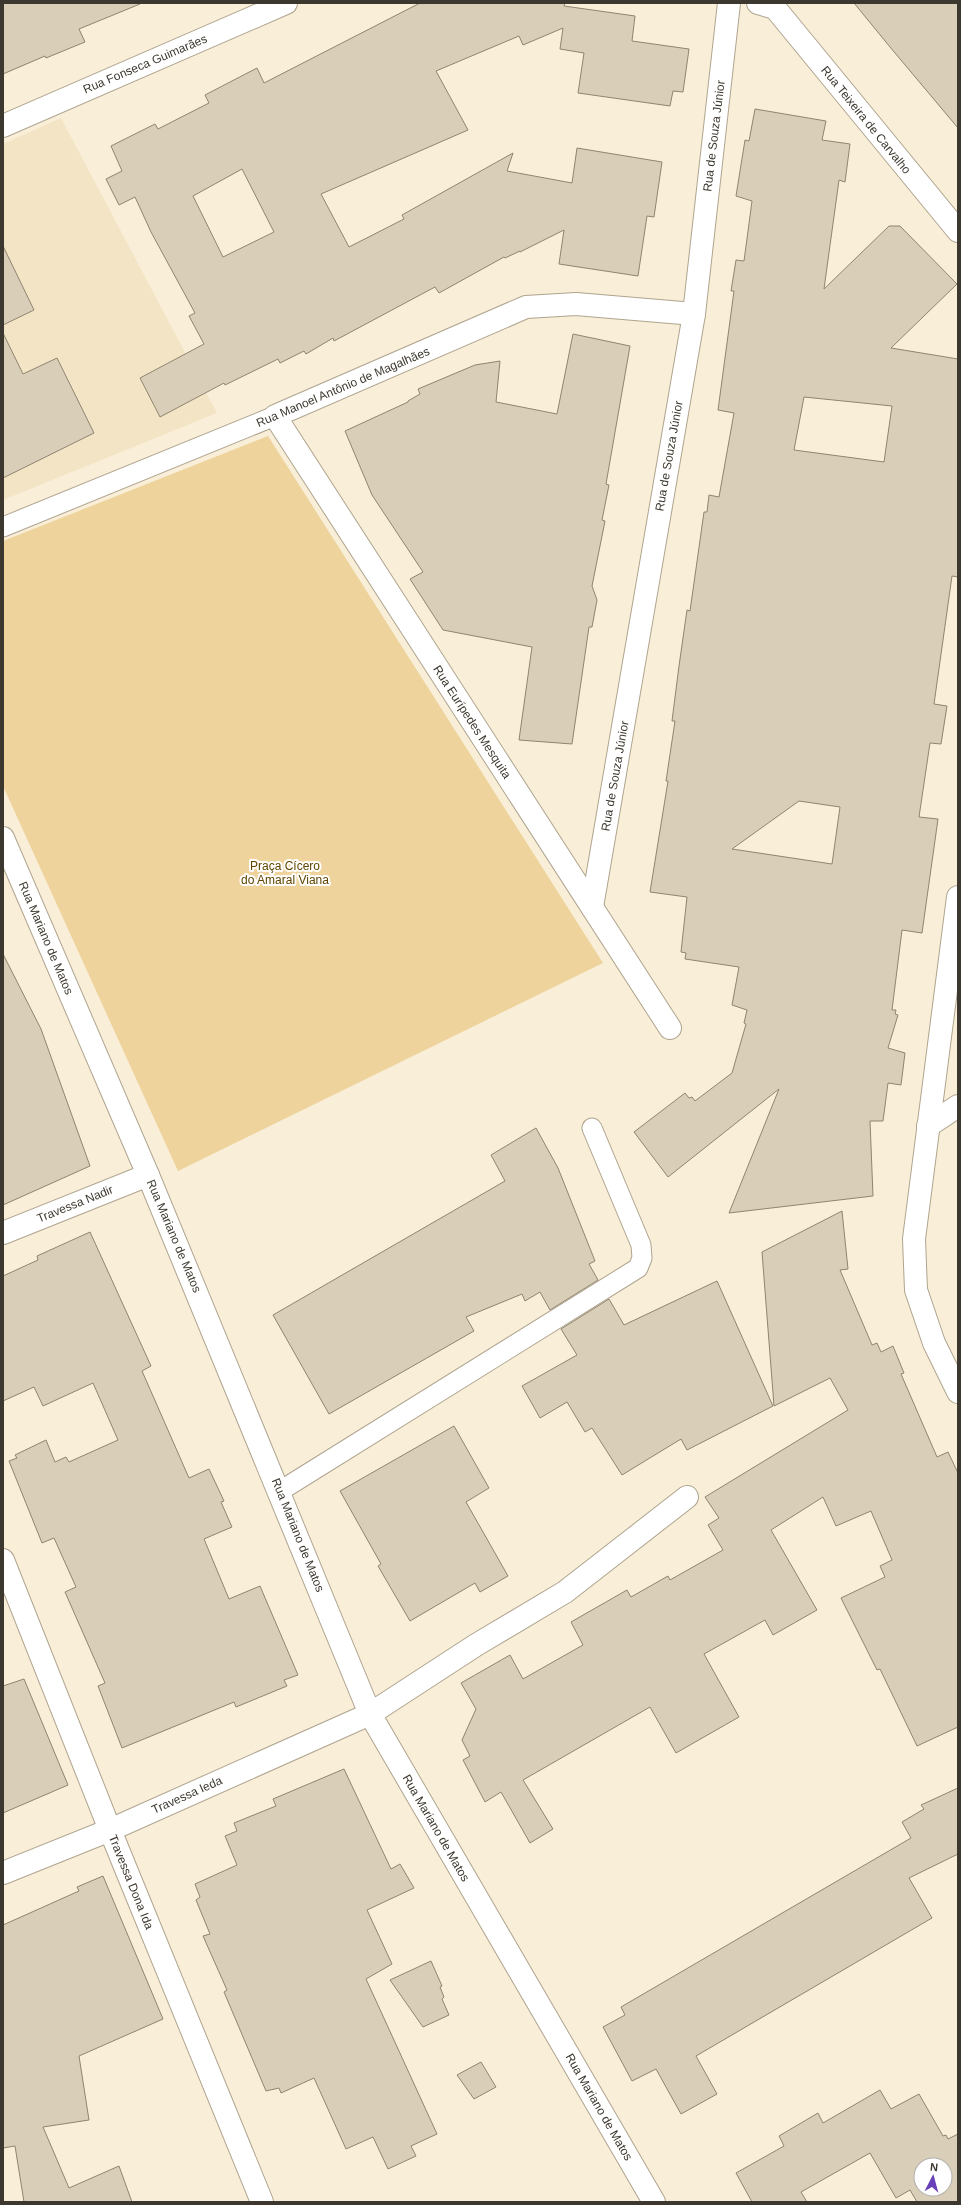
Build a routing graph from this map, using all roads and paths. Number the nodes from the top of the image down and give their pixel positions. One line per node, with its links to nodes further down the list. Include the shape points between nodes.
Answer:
1 (286, 3): 4 (street, Rua Fonseca Guimarães)
2 (729, 3): 6 (street, Rua de Souza Júnior)
3 (769, 5): 5 (street, Rua Teixeira de Carvalho)
4 (3, 126)
5 (958, 231)
6 (694, 314): 7 (street, Rua Manoel Antônio de Magalhães, via 576,304 526,307); 11 (street, Rua de Souza Júnior)
7 (275, 416): 8 (lane, Rua Manoel Antônio de Magalhães); 11 (street, Rua Eurípedes Mesquita)
8 (3, 527)
9 (3, 838): 16 (street, Rua Mariano de Matos)
10 (958, 897): 14 (street)
11 (592, 907): 12 (street, Rua Eurípedes Mesquita)
12 (670, 1028)
13 (958, 1106): 14 (street)
14 (928, 1126): 18 (street, via 914,1239 916,1290 934,1343)
15 (592, 1128): 19 (lane, via 641,1245 642,1258 638,1268)
16 (148, 1175): 17 (street, Travessa Nadir); 19 (street, Rua Mariano de Matos)
17 (3, 1233)
18 (958, 1392)
19 (280, 1491): 22 (street, Rua Mariano de Matos)
20 (687, 1497): 22 (street, Travessa Ieda, via 565,1592 476,1645)
21 (3, 1560): 23 (street, Travessa Dona Ida)
22 (370, 1714): 23 (street, Travessa Ieda); 26 (street, Rua Mariano de Matos)
23 (110, 1830): 24 (street, Travessa Ieda); 25 (street, Travessa Dona Ida)
24 (3, 1873)
25 (262, 2202)
26 (654, 2202)

